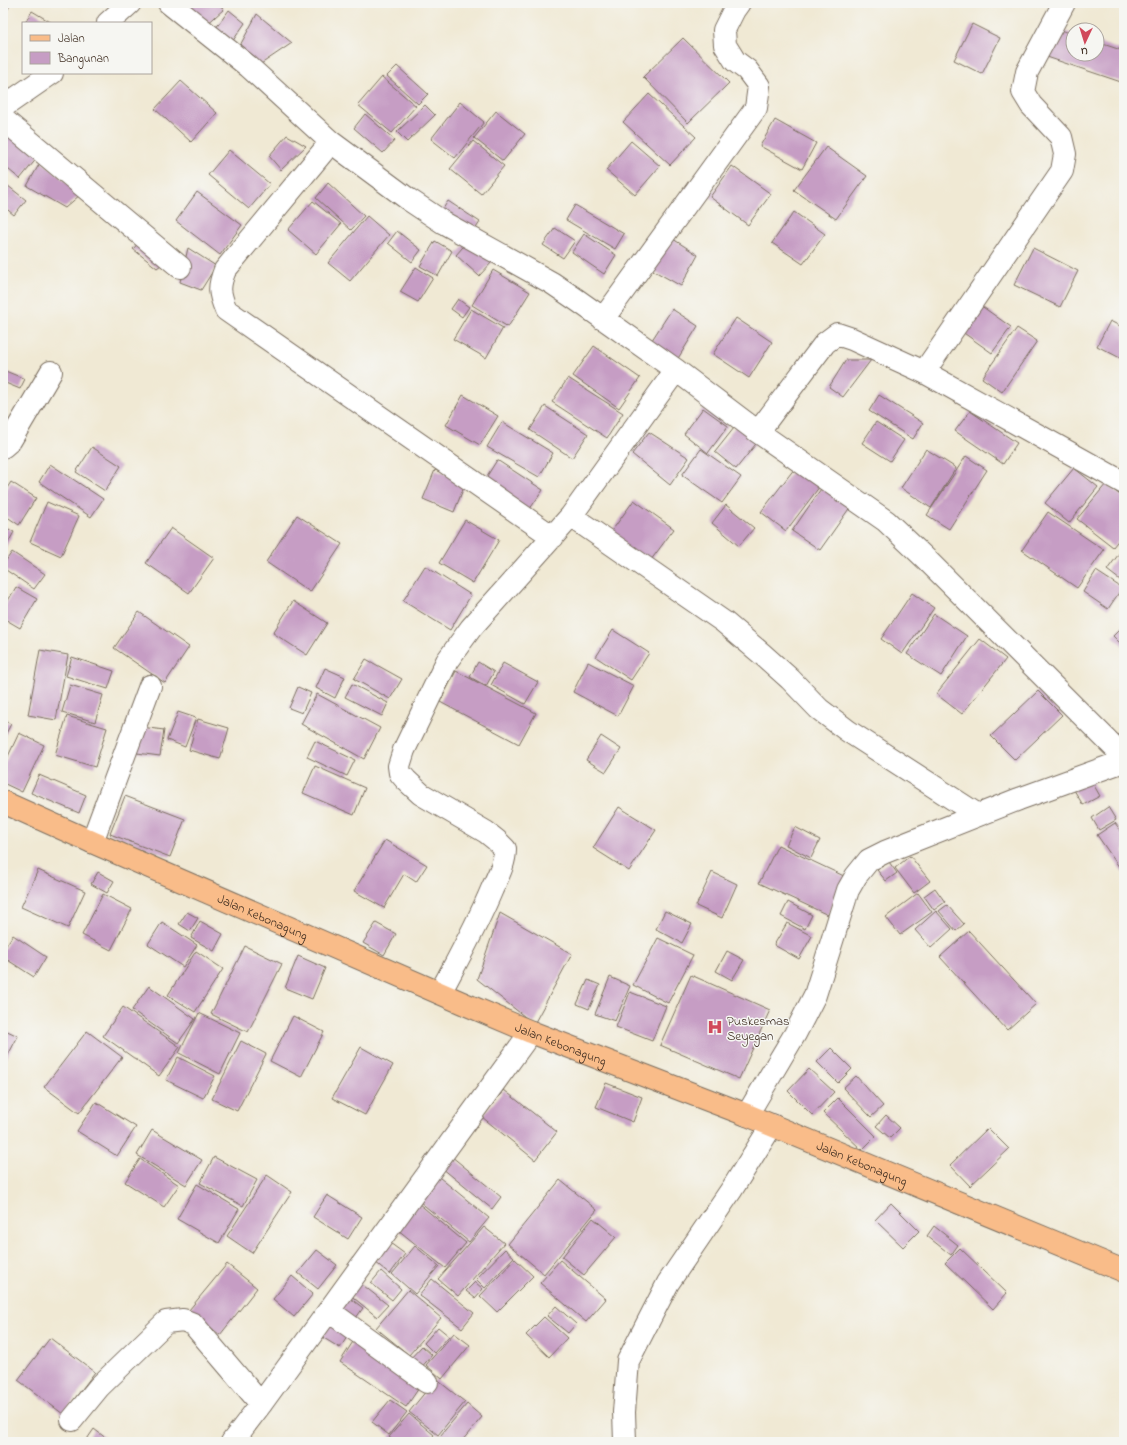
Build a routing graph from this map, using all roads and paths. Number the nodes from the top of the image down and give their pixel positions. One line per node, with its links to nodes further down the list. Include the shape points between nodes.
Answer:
1 (130, 3): 5 (street)
2 (169, 3): 9 (street, via 248,66)
3 (739, 3): 11 (street, via 724,30 725,45 735,61 747,70 759,86 756,108)
4 (1064, 3): 14 (street, via 1027,72 1024,92 1031,105 1061,138 1065,154 1062,171)
5 (109, 22)
6 (51, 74): 7 (street)
7 (3, 106)
8 (3, 119): 10 (street)
9 (331, 142): 11 (street, via 444,223 552,283); 19 (street, via 225,270 220,284 221,298 226,310)
10 (180, 267)
11 (604, 319): 12 (street)
12 (676, 370): 15 (street); 18 (street)
13 (51, 372): 16 (street, via 10,441)
14 (924, 372): 15 (street, via 837,334 825,343); 17 (street)
15 (758, 432): 21 (street, via 886,521)
16 (3, 447)
17 (1124, 483)
18 (571, 516): 19 (street); 24 (street, via 724,622 790,679 819,709 848,731)
19 (553, 536): 26 (street, via 471,628 447,661 400,761 400,773 414,789 486,832 505,849 504,860 484,909)
20 (150, 686): 25 (street)
21 (1124, 757)
22 (1124, 761): 24 (street)
23 (3, 802): 25 (main road, Jalan Kebonagung)
24 (978, 815): 28 (street, via 884,852 869,860 856,876 848,890 815,996)
25 (92, 842): 26 (main road, Jalan Kebonagung)
26 (440, 993): 27 (main road, Jalan Kebonagung)
27 (531, 1032): 28 (main road, Jalan Kebonagung); 31 (street)
28 (747, 1115): 29 (main road, Jalan Kebonagung)
29 (772, 1125): 30 (main road, Jalan Kebonagung); 36 (street, via 668,1283 628,1361 624,1412)
30 (1124, 1271)
31 (329, 1311): 32 (street); 33 (street)
32 (427, 1382)
33 (261, 1404): 34 (street, via 193,1324 183,1320 166,1322 99,1387); 35 (street)
34 (72, 1420)
35 (232, 1442)
36 (625, 1442)

